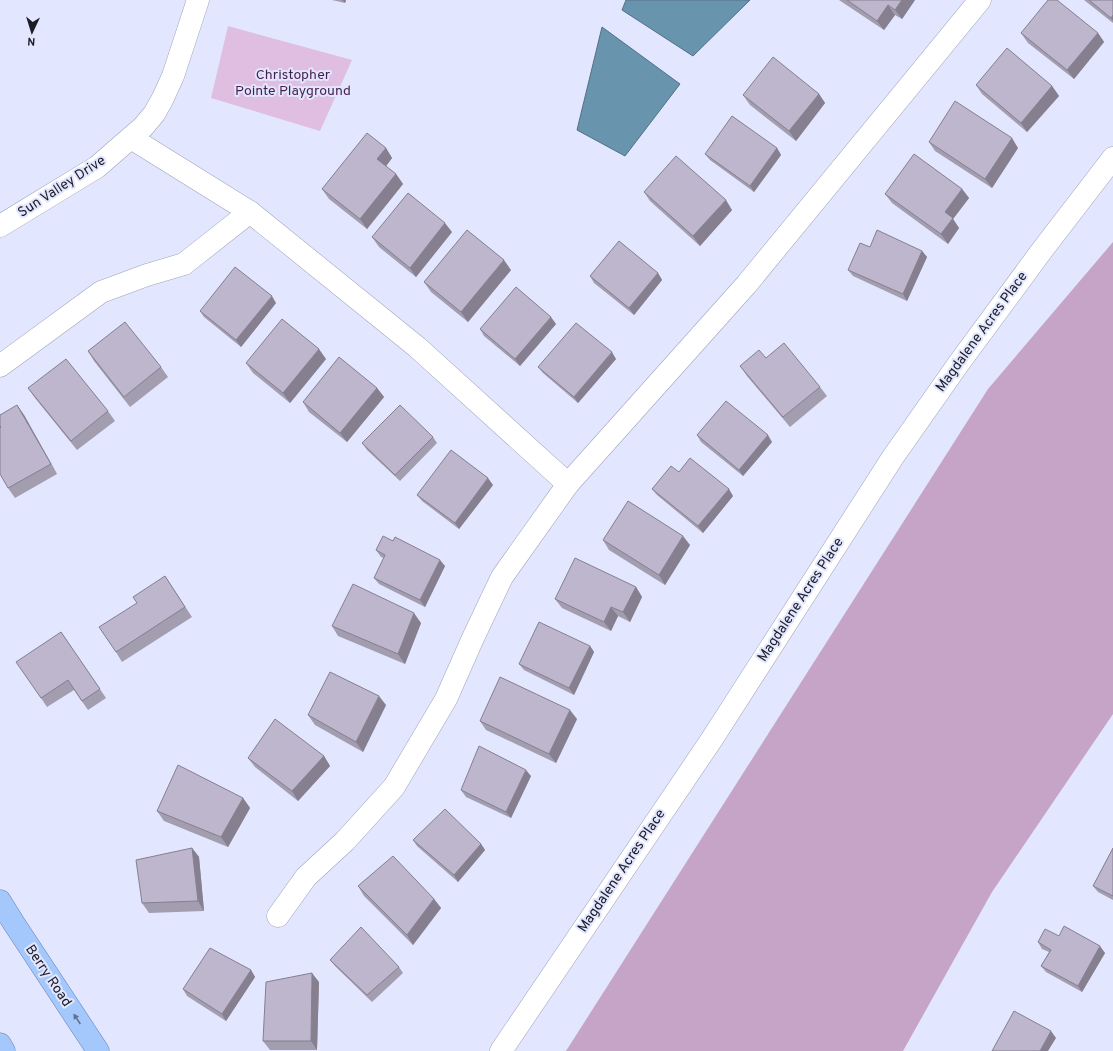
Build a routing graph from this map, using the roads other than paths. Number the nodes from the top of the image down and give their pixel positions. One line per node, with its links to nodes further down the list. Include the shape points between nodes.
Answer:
1 (198, 0): 3 (street, Sun Valley Drive, via 173,76 162,100 154,114)
2 (980, 0): 8 (street, via 746,285)
3 (131, 138): 5 (street); 6 (street, Sun Valley Drive, via 97,168)
4 (1113, 158): 14 (street, Magdalene Acres Place, via 1043,249 893,457 712,739)
5 (250, 212): 7 (street, via 184,264 100,292); 8 (street, via 417,347)
6 (0, 226)
7 (0, 366)
8 (568, 484): 10 (street, via 502,578 446,699 394,786 345,841 306,877)
9 (0, 901): 13 (highway, Berry Road, one-way to 9)
10 (278, 916)
11 (0, 1044): 12 (highway)
12 (4, 1051)
13 (98, 1051)
14 (501, 1051)

